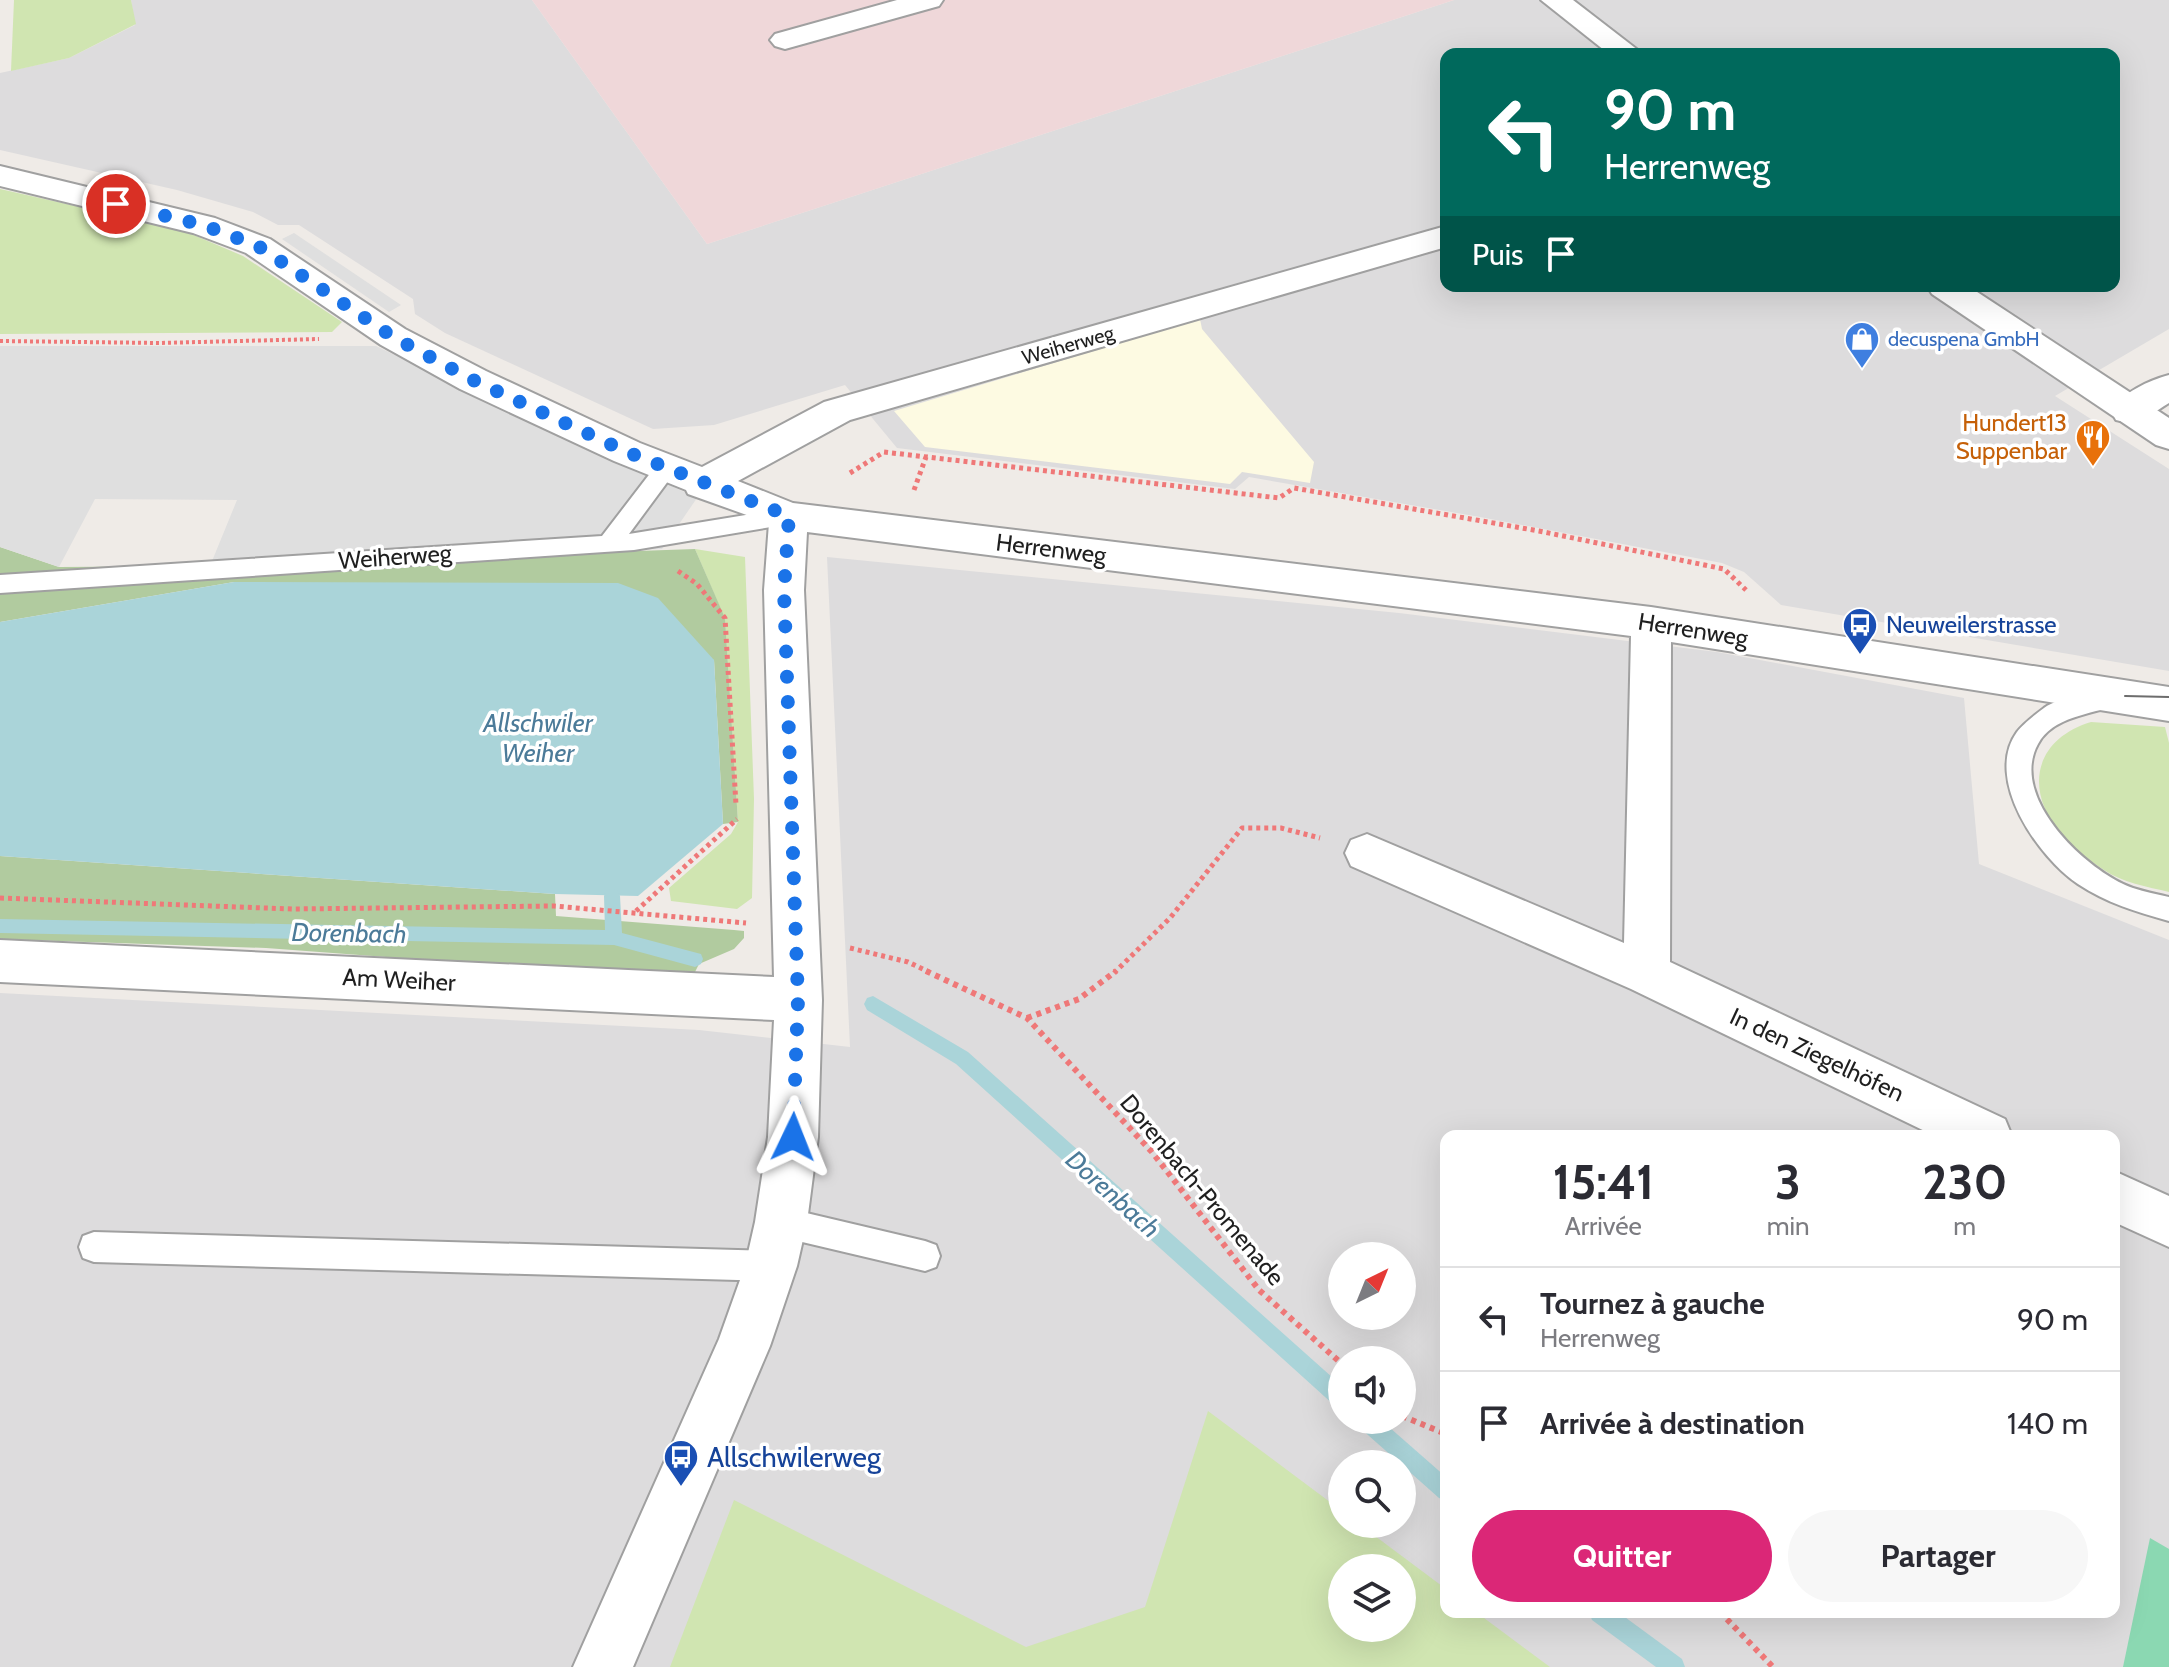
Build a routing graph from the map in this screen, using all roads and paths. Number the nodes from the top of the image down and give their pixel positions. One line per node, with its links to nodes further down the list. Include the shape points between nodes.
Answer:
1 (929, 0): 3 (street)
2 (1555, 0): 4 (street)
3 (785, 40)
4 (1620, 48)
5 (0, 176): 8 (street, Herrenweg, via 203,225 258,246)
6 (1440, 238): 15 (street, Weiherweg, via 837,411)
7 (1953, 292): 11 (street)
8 (393, 337): 9 (path); 13 (street, Herrenweg)
9 (0, 341)
10 (2169, 387): 11 (street)
11 (2129, 411): 12 (street)
12 (2169, 436)
13 (666, 469): 15 (street, Herrenweg); 18 (lane)
14 (850, 473): 21 (path, via 884,452 1279,498 1294,488 1524,528 1724,569)
15 (701, 484): 16 (street, Herrenweg)
16 (789, 516): 17 (lane, Weiherweg); 20 (street, Herrenweg); 32 (street, via 784,590)
17 (634, 542): 18 (lane, Weiherweg); 27 (path, via 697,584 725,618 738,822)
18 (609, 543): 19 (lane, Weiherweg)
19 (0, 584)
20 (1651, 623): 21 (street, Herrenweg); 31 (street)
21 (1805, 647): 22 (street, Herrenweg)
22 (2125, 696): 23 (street, Herrenweg); 26 (lane, via 2069,708 2035,728 2021,754 2020,790 2044,837 2072,866 2119,895)
23 (2169, 704)
24 (1367, 853): 31 (street, In den Ziegelhöfen); 33 (path, via 1284,827 1242,828 1205,879 1140,947 1083,997)
25 (0, 898): 27 (path, via 292,909 554,906)
26 (2169, 909)
27 (636, 911): 28 (path)
28 (757, 924)
29 (836, 944): 33 (path, Dorenbach-Promenade, via 908,962)
30 (0, 961): 32 (street, Am Weiher)
31 (1647, 974): 34 (street, In den Ziegelhöfen)
32 (798, 1000): 37 (street, via 793,1137)
33 (1027, 1018): 40 (path, Dorenbach-Promenade, via 1152,1152 1259,1290)
34 (1974, 1130)
35 (2120, 1199): 36 (street)
36 (2169, 1222)
37 (776, 1244): 38 (lane); 39 (lane); 44 (street, via 743,1346)
38 (94, 1247)
39 (925, 1256)
40 (1328, 1352)
41 (1416, 1422): 42 (path)
42 (1440, 1432)
43 (1726, 1618): 45 (path)
44 (603, 1667)
45 (1773, 1667)

